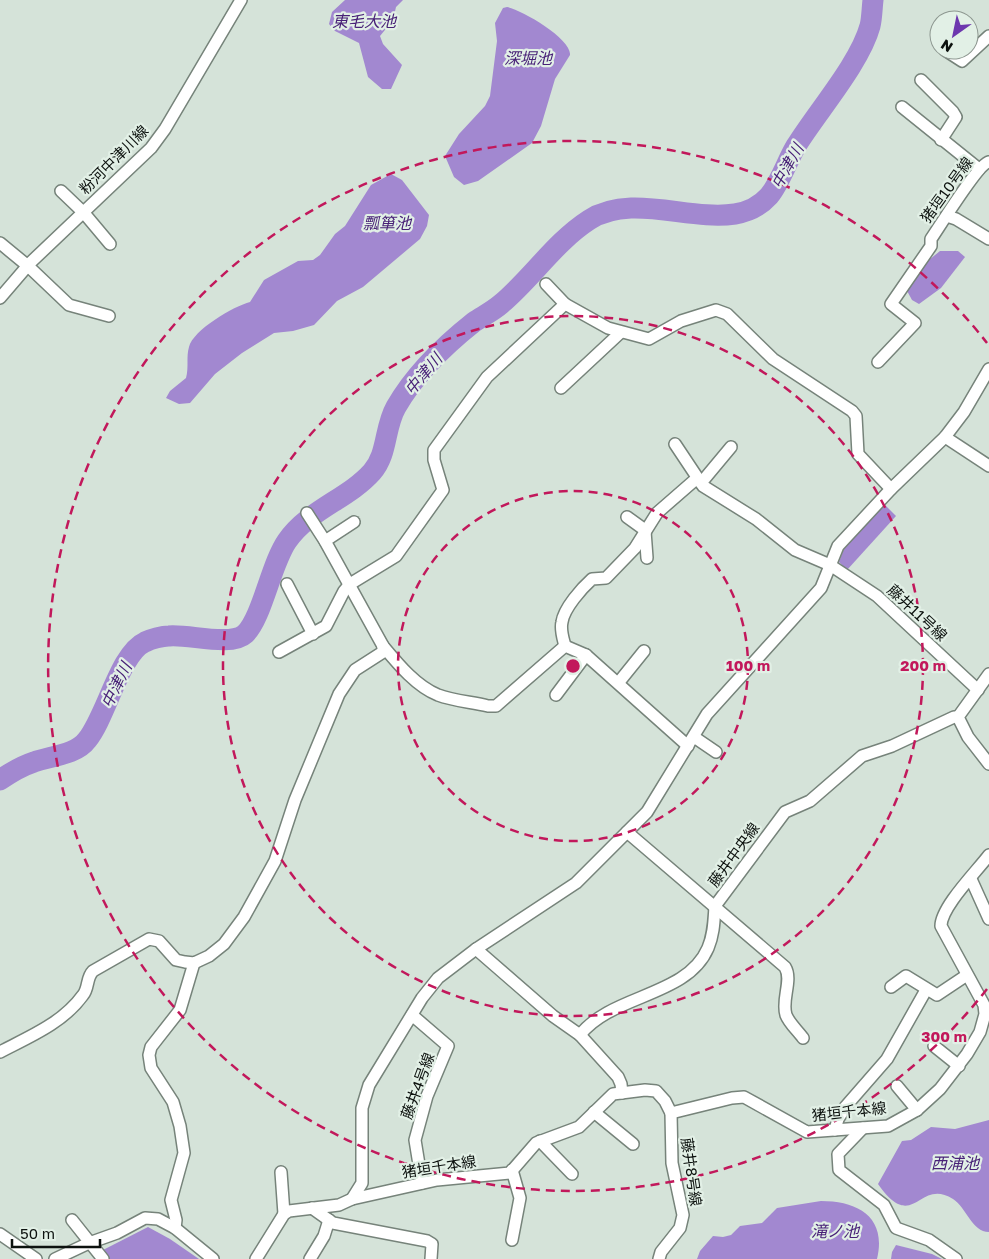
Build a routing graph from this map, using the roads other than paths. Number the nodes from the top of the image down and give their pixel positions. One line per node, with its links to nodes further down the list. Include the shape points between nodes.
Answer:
1 (241, 0): 9 (street, 粉河中津川線, via 151,148)
2 (989, 36): 3 (street)
3 (979, 45)
4 (921, 80): 6 (street, via 956,117)
5 (902, 107): 6 (street)
6 (941, 140): 7 (street)
7 (986, 163): 10 (street, 猪垣10号線)
8 (62, 191): 9 (street)
9 (84, 213): 13 (street); 14 (street, 粉河中津川線)
10 (947, 216): 11 (street); 20 (street, 猪垣10号線, via 931,246 891,304 914,323)
11 (989, 239)
12 (0, 243): 14 (street)
13 (110, 244)
14 (28, 266): 16 (street, 粉河中津川線); 18 (street, via 69,305)
15 (546, 284): 17 (street)
16 (0, 298)
17 (566, 304): 19 (street); 37 (street, via 487,378 434,450 443,490 396,556)
18 (109, 316)
19 (620, 334): 22 (street); 28 (street, via 648,339 705,312 716,310 727,314 773,359 856,416 858,454)
20 (878, 362)
21 (989, 369): 23 (street)
22 (561, 388)
23 (946, 437): 26 (street); 28 (street)
24 (675, 444): 27 (street)
25 (731, 447): 27 (street)
26 (989, 466)
27 (698, 481): 32 (street, via 657,513); 35 (street, 藤井11号線, via 756,519 795,550)
28 (891, 489): 35 (street, via 838,546)
29 (307, 513): 33 (street)
30 (627, 517): 32 (street)
31 (354, 522): 33 (street)
32 (645, 530): 34 (street); 40 (street, via 635,548 606,578 592,579 568,608 562,621)
33 (324, 539): 37 (street)
34 (648, 558)
35 (830, 565): 46 (street, 藤井11号線, via 877,596); 49 (street, via 821,588 707,714)
36 (287, 584): 38 (street)
37 (350, 584): 38 (street, via 326,626); 39 (street)
38 (313, 634): 42 (street)
39 (383, 646): 40 (street, via 395,660 439,695 496,706); 58 (street, via 383,652 355,670 331,710 264,885 224,944)
40 (565, 646): 43 (street)
41 (644, 650): 45 (street)
42 (279, 652)
43 (586, 655): 45 (street); 47 (street)
44 (989, 674): 46 (street)
45 (619, 682): 49 (street)
46 (978, 690): 48 (street)
47 (556, 695)
48 (958, 717): 51 (street, via 968,737); 55 (street, 藤井中央線, via 862,756 810,800 785,812)
49 (691, 742): 50 (street); 52 (street, via 647,812)
50 (716, 752)
51 (989, 764)
52 (626, 832): 55 (street); 57 (street, via 576,883)
53 (989, 855): 54 (street, 猪垣千本線)
54 (971, 879): 56 (street); 59 (street, 猪垣千本線, via 941,921 942,930)
55 (715, 908): 63 (street, 藤井中央線, via 708,950 689,972 603,1015); 64 (street, via 785,967 788,972 787,1017)
56 (989, 919)
57 (476, 949): 62 (street, via 438,978); 63 (street, via 553,1016)
58 (194, 963): 66 (street, via 176,960 159,941 149,939 92,971 83,996 59,1020); 86 (street, via 180,1010 156,1039 149,1055 152,1068 173,1102 180,1126 184,1153 170,1200)
59 (967, 975): 61 (street, via 937,995); 67 (street, 猪垣千本線, via 986,1014 980,1032)
60 (891, 987): 61 (street, via 906,976)
61 (926, 990): 74 (street, via 886,1059 846,1106)
62 (412, 1015): 80 (street, 藤井4号線, via 448,1046 427,1096 415,1140); 81 (street, via 369,1084 362,1108 362,1184)
63 (580, 1035): 69 (street, via 618,1077)
64 (804, 1038)
65 (934, 1046): 67 (street)
66 (0, 1052)
67 (959, 1066): 70 (street, 猪垣千本線)
68 (897, 1086): 70 (street)
69 (622, 1093): 71 (street, via 614,1094); 72 (street, via 656,1091)
70 (917, 1110): 73 (street, 猪垣千本線, via 888,1126)
71 (594, 1112): 75 (street, via 579,1127); 76 (street)
72 (671, 1113): 74 (street, 猪垣千本線, via 744,1097 807,1132); 97 (street, 藤井8号線, via 672,1163 682,1215 680,1228)
73 (863, 1128): 74 (street, 猪垣千本線); 98 (street, via 838,1154 839,1170 884,1205 896,1228 929,1240)
74 (835, 1130)
75 (540, 1141): 77 (street); 79 (street)
76 (633, 1144)
77 (512, 1170): 80 (street, 猪垣千本線, via 510,1173); 88 (street, via 520,1198)
78 (281, 1172): 83 (street)
79 (572, 1174)
80 (422, 1183): 81 (street, 猪垣千本線)
81 (352, 1199): 82 (street, 猪垣千本線, via 339,1205)
82 (312, 1208): 83 (street, 猪垣千本線); 85 (street)
83 (284, 1214): 95 (street)
84 (72, 1220): 89 (street)
85 (329, 1220): 90 (street, via 427,1241); 96 (street, via 324,1236)
86 (175, 1228): 89 (street, via 158,1219 145,1218 118,1233); 94 (street)
87 (2, 1237): 91 (street)
88 (512, 1240)
89 (91, 1242): 92 (street); 93 (street)
90 (433, 1248)
91 (36, 1259)
92 (54, 1259)
93 (103, 1259)
94 (213, 1259)
95 (256, 1259)
96 (310, 1259)
97 (659, 1259)
98 (956, 1259)

